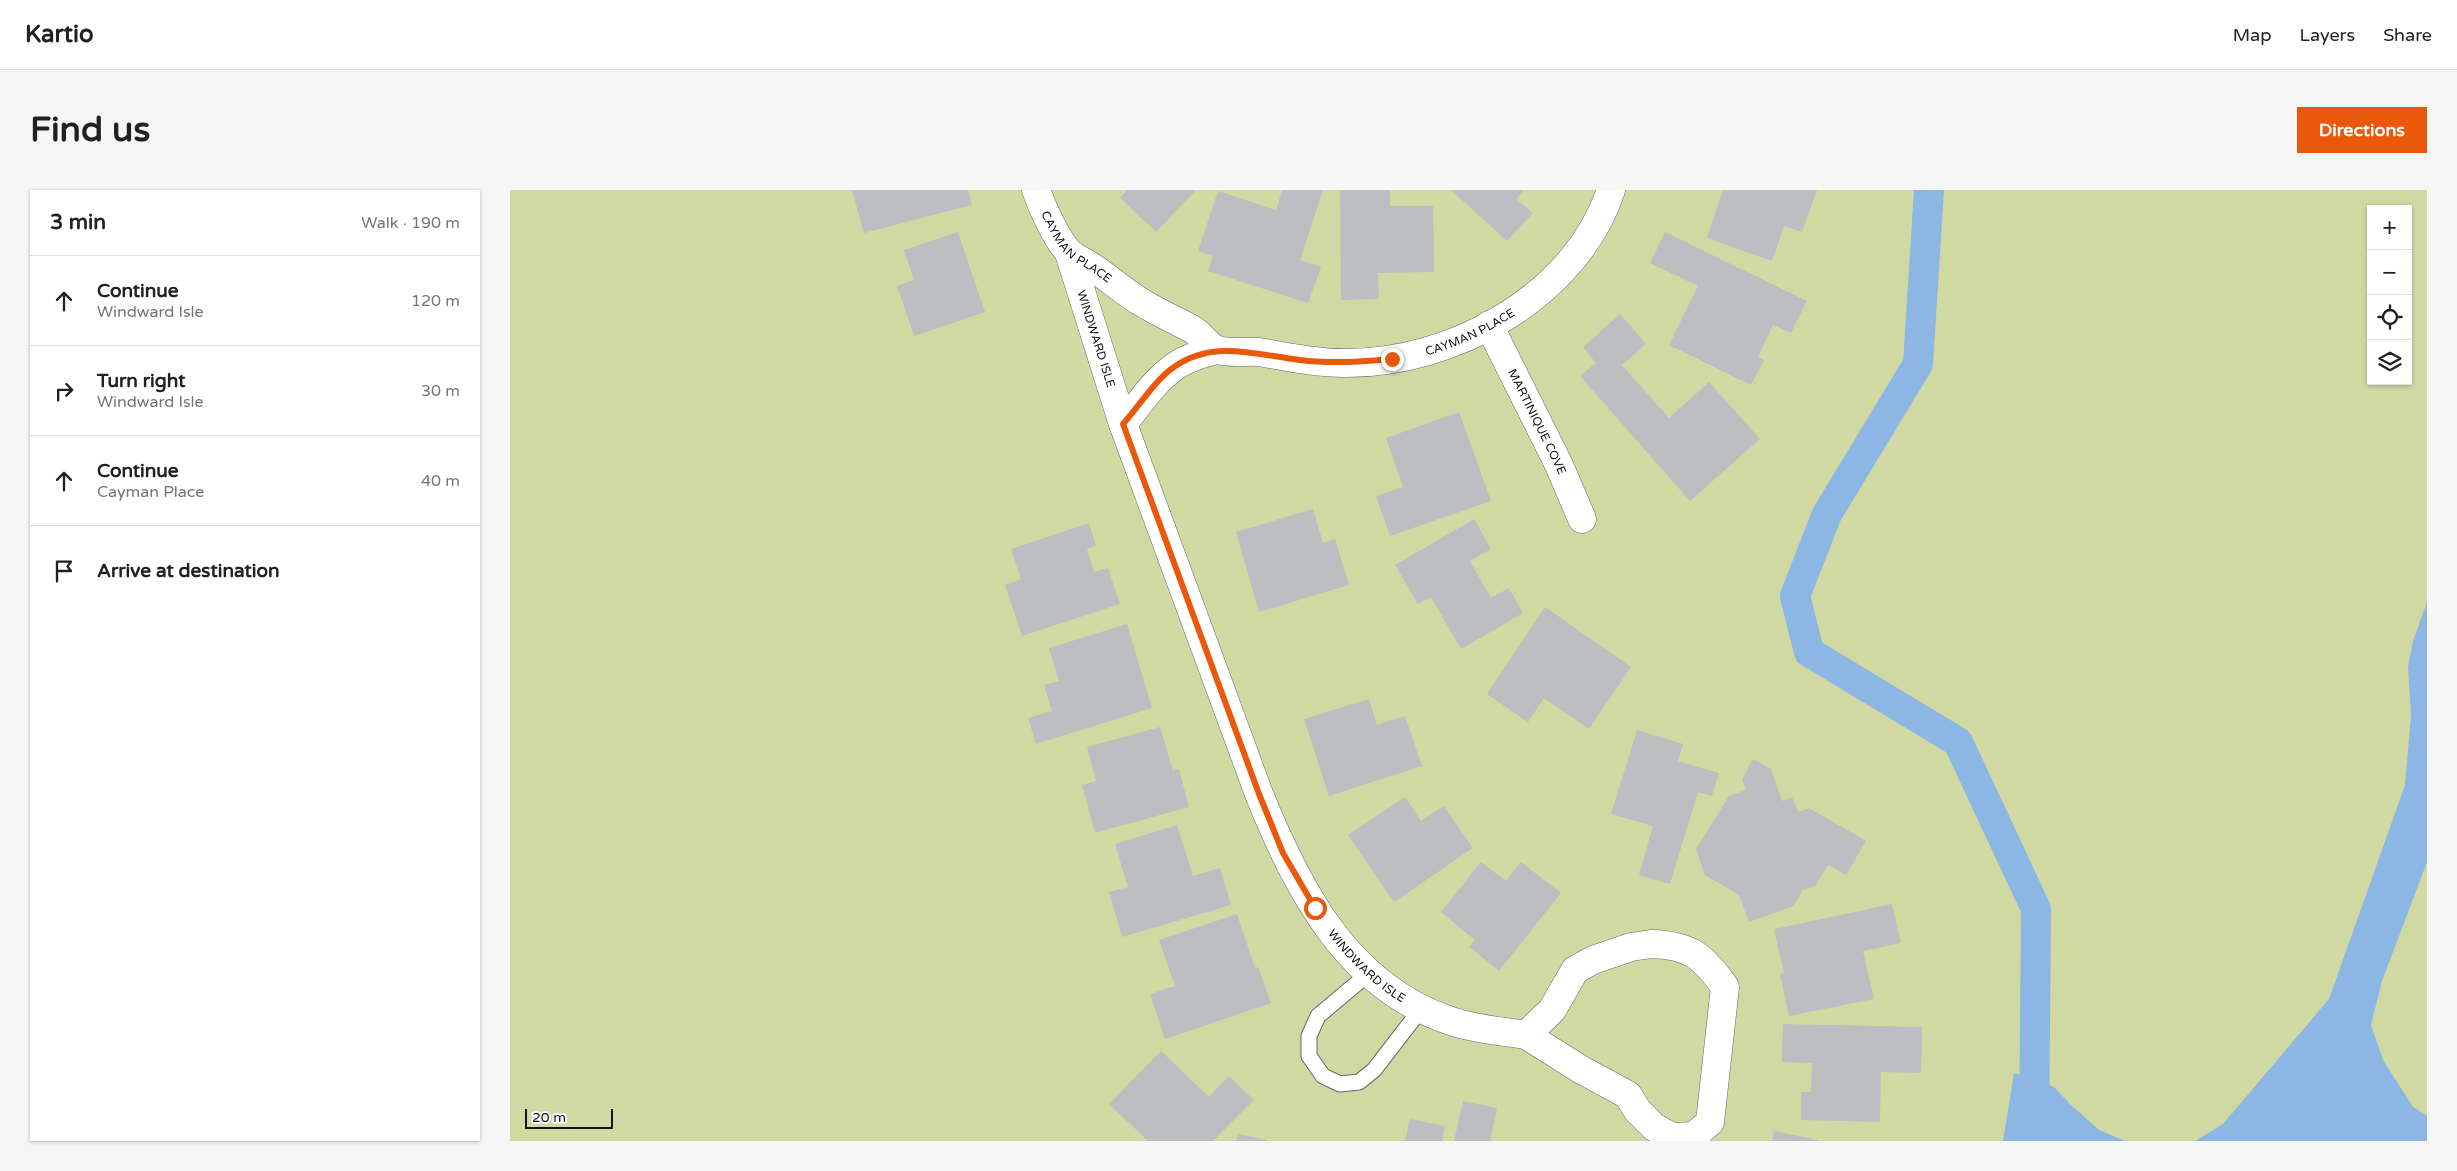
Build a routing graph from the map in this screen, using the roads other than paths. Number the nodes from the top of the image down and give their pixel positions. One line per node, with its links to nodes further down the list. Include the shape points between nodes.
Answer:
1 (1036, 190): 3 (street, CAYMAN PLACE, via 1044,212)
2 (1611, 190): 4 (street, CAYMAN PLACE, via 1598,220 1572,260 1520,307)
3 (1069, 253): 5 (street, CAYMAN PLACE, via 1141,302 1195,330); 6 (street, WINDWARD ISLE)
4 (1489, 326): 5 (street, CAYMAN PLACE, via 1437,348 1383,360 1347,363); 7 (street, MARTINIQUE COVE, via 1559,465)
5 (1217, 350): 6 (street, via 1174,367 1158,381)
6 (1123, 424): 8 (street, WINDWARD ISLE, via 1283,853 1315,908)
7 (1582, 519)
8 (1368, 974): 9 (street, WINDWARD ISLE, via 1386,989); 9 (lane, via 1318,1016 1309,1036 1309,1056 1323,1076 1340,1084 1359,1082 1374,1070)
9 (1421, 1009): 10 (street, WINDWARD ISLE, via 1473,1027)
10 (1526, 1034): 10 (street, WINDWARD ISLE, via 1628,1095 1654,1127 1672,1137 1694,1136 1710,1122 1725,987 1709,964 1693,952 1673,945 1631,947 1593,960 1576,970 1552,1010)

